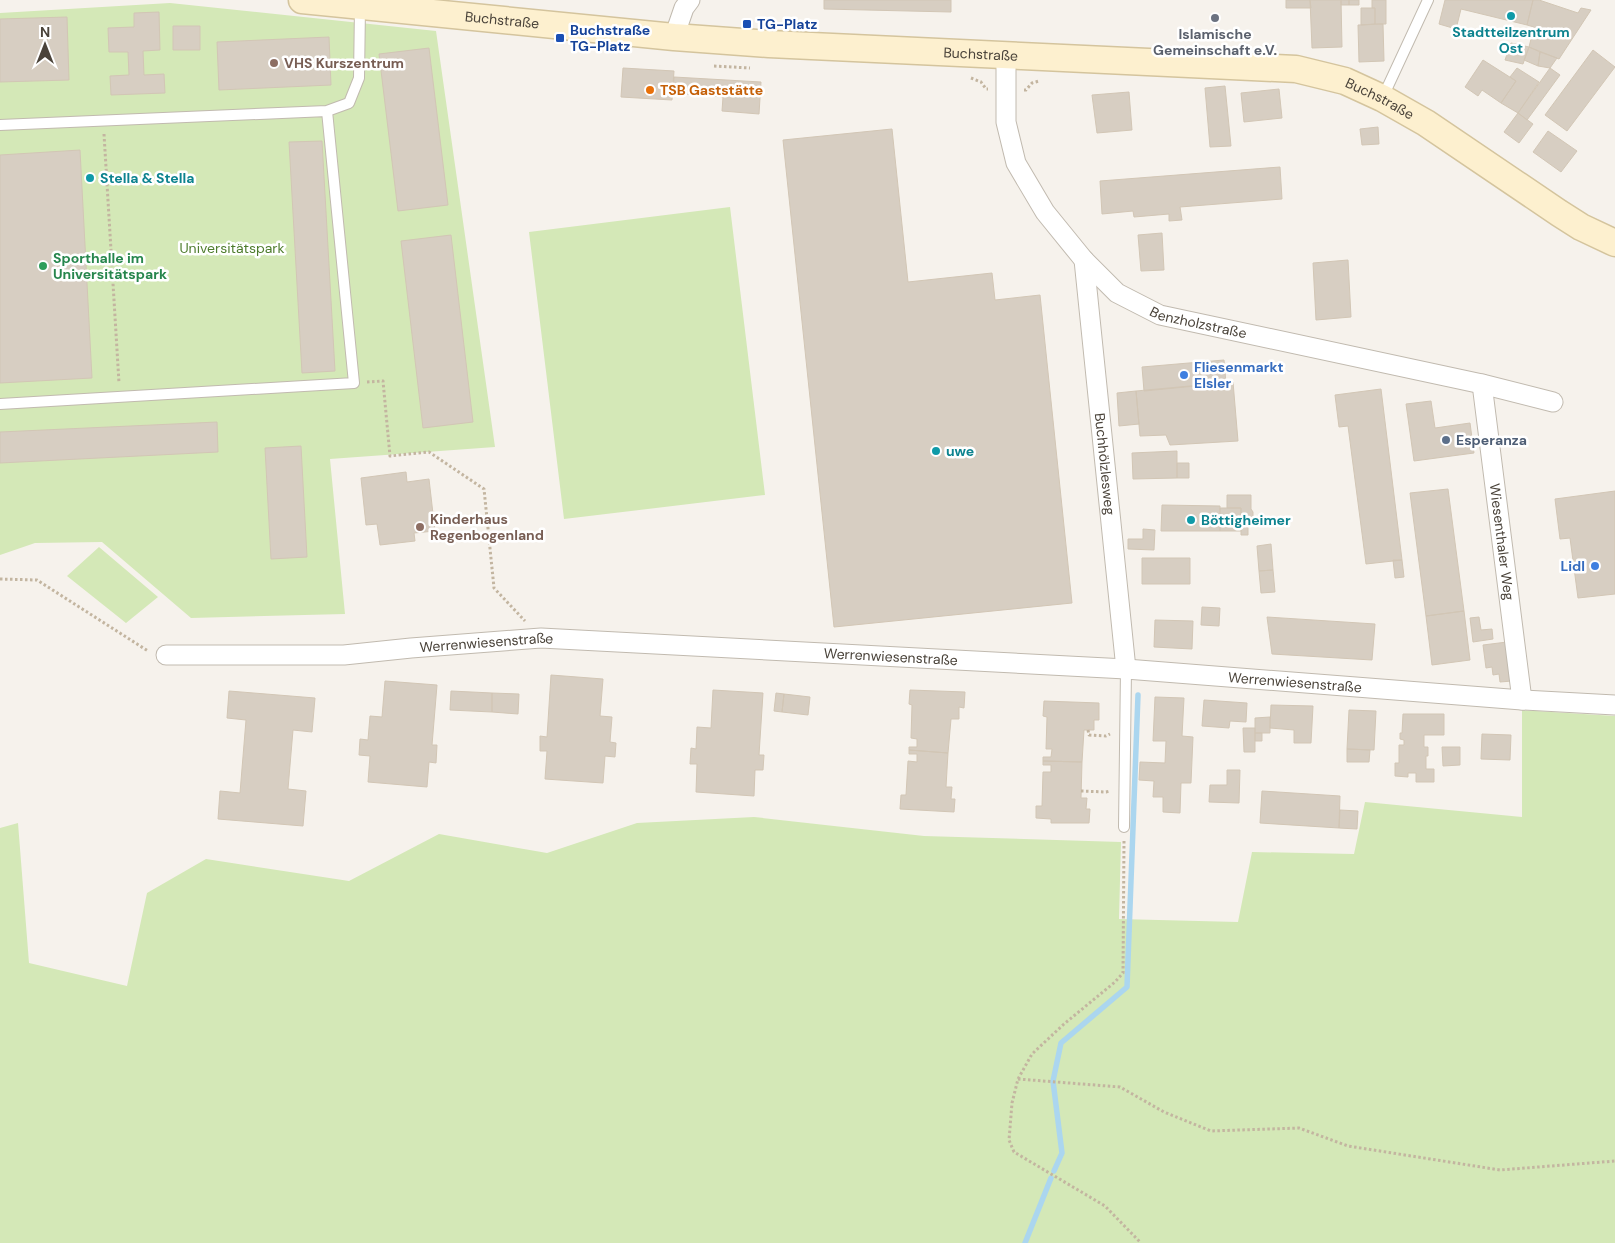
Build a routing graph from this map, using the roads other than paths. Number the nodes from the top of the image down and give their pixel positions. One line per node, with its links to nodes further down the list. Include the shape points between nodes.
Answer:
1 (302, 0): 4 (street, Buchstraße)
2 (690, 0): 5 (street)
3 (1428, 0): 7 (lane)
4 (360, 6): 5 (street, Buchstraße); 8 (lane, via 359,78 349,103)
5 (674, 37): 6 (street, Buchstraße)
6 (1006, 55): 7 (street, Buchstraße, via 1296,69 1345,81); 11 (street, Benzholzstraße, via 1006,122 1016,163 1045,212)
7 (1379, 103): 10 (street, Buchstraße, via 1426,123 1580,227)
8 (327, 111): 9 (lane); 14 (lane, via 354,383)
9 (0, 125)
10 (1615, 242)
11 (1084, 260): 12 (street, Benzholzstraße, via 1117,293 1160,315); 16 (street, Buchhölzlesweg)
12 (1482, 384): 13 (street, Benzholzstraße); 17 (street, Wiesenthaler Weg)
13 (1553, 402)
14 (0, 404)
15 (166, 655): 16 (street, Werrenwiesenstraße, via 344,655 541,638)
16 (1126, 669): 17 (street, Werrenwiesenstraße); 19 (lane)
17 (1522, 700): 18 (street, Werrenwiesenstraße)
18 (1615, 705)
19 (1124, 827)

